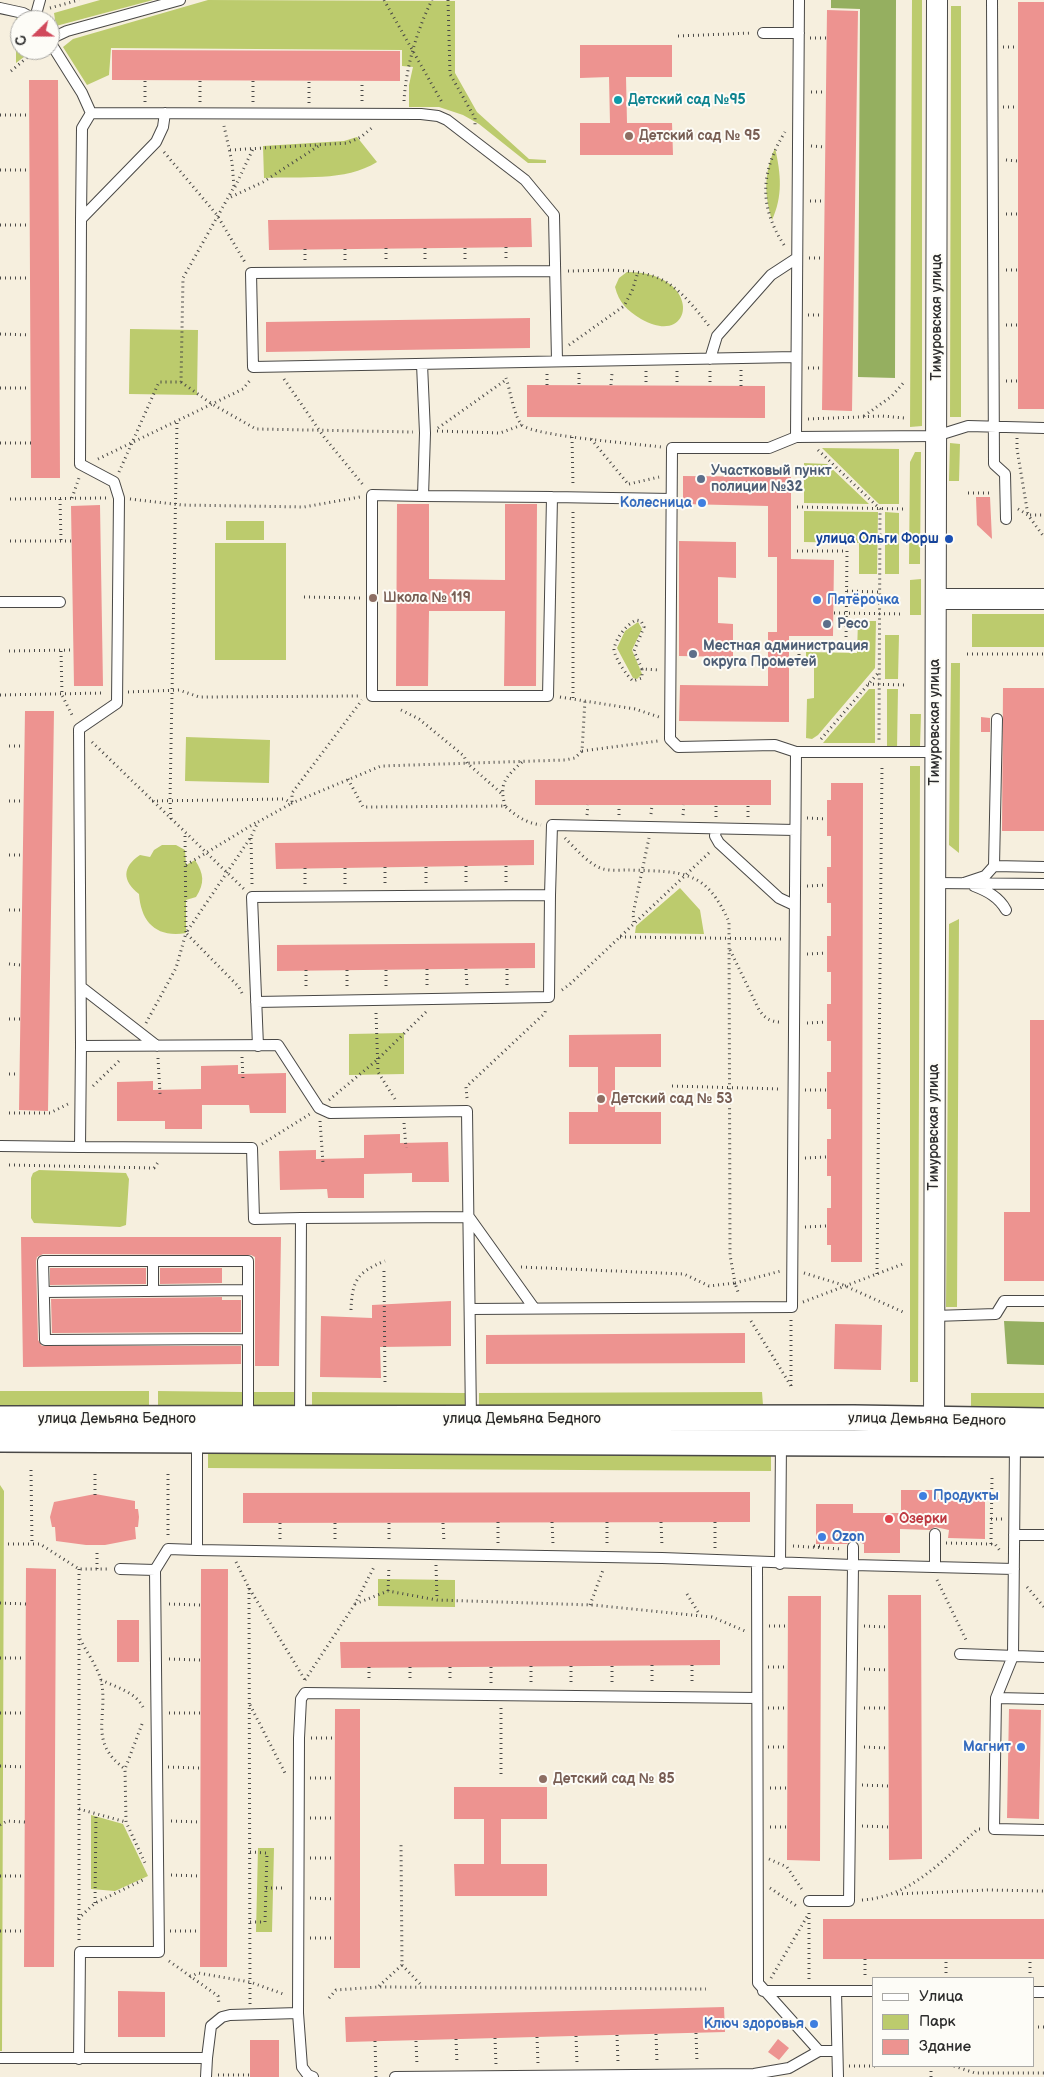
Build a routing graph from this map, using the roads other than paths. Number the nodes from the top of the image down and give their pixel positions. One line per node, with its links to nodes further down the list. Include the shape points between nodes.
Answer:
1 (180, 0): 9 (lane)
2 (799, 0): 8 (lane)
3 (937, 0): 22 (street, Тимуровская улица)
4 (992, 0): 20 (lane)
5 (0, 8): 6 (lane)
6 (13, 10)
7 (758, 33): 8 (lane)
8 (799, 33): 14 (lane)
9 (60, 35)
10 (60, 58): 11 (lane)
11 (91, 113): 12 (lane); 13 (lane, via 82,128)
12 (165, 113): 13 (lane, via 156,142); 15 (lane, via 438,116 525,180 554,215)
13 (81, 219): 45 (lane, via 80,464 114,482 119,498 117,702 79,729)
14 (797, 258): 16 (lane); 18 (lane, via 771,275 717,336)
15 (555, 271): 17 (lane); 19 (lane, via 252,273 252,366)
16 (796, 357): 18 (lane); 23 (lane, via 796,419)
17 (557, 358): 18 (lane); 19 (lane)
18 (710, 358)
19 (422, 364): 24 (lane)
20 (995, 427): 21 (lane); 22 (lane, via 968,426); 27 (lane, via 994,464 1005,474)
21 (1044, 428)
22 (936, 436): 23 (lane); 28 (street, Тимуровская улица)
23 (800, 437): 26 (lane, via 769,448 672,448)
24 (423, 496): 25 (lane); 25 (lane, via 372,495 372,696 548,696)
25 (552, 497): 26 (lane)
26 (672, 498): 33 (lane, via 670,740 678,747 776,746)
27 (1006, 519)
28 (936, 599): 29 (street); 34 (street, Тимуровская улица)
29 (1044, 599)
30 (0, 602): 31 (lane)
31 (60, 602)
32 (998, 719): 37 (lane)
33 (796, 752): 34 (lane); 36 (lane)
34 (935, 752): 40 (street, Тимуровская улица)
35 (716, 829): 36 (lane); 42 (lane, via 552,826); 43 (lane, via 719,843 780,898)
36 (795, 830): 43 (lane)
37 (994, 866): 38 (lane); 39 (lane, via 985,876)
38 (1044, 867)
39 (964, 882): 40 (lane); 41 (lane); 44 (lane, via 986,890 1002,902)
40 (935, 883): 61 (street, Тимуровская улица)
41 (1044, 884)
42 (550, 895): 46 (lane, via 549,997); 46 (lane, via 252,897)
43 (794, 905): 60 (lane, via 792,1307)
44 (1006, 910)
45 (81, 986): 47 (lane); 48 (lane)
46 (256, 1002): 49 (lane)
47 (82, 1046): 48 (lane); 51 (lane)
48 (158, 1046): 49 (lane)
49 (258, 1046): 52 (lane, via 278,1045 320,1108 330,1113 467,1111)
50 (0, 1146): 51 (lane)
51 (80, 1147): 53 (lane, via 252,1148 254,1219)
52 (469, 1217): 53 (lane); 59 (lane); 60 (lane)
53 (301, 1218): 67 (lane)
54 (154, 1261): 55 (lane, via 248,1262); 56 (lane); 57 (lane, via 43,1261)
55 (248, 1290): 56 (lane); 62 (lane)
56 (153, 1291): 57 (lane)
57 (44, 1292): 62 (lane, via 45,1340)
58 (1044, 1301): 61 (lane, via 1004,1301 996,1314)
59 (470, 1308): 60 (lane); 68 (lane)
60 (534, 1308)
61 (934, 1316): 70 (street, Тимуровская улица)
62 (248, 1339): 66 (lane)
63 (0, 1419): 65 (street, улица Демьяна Бедного)
64 (1044, 1421): 70 (street, улица Демьяна Бедного)
65 (196, 1429): 66 (street, улица Демьяна Бедного); 71 (street, улица Демьяна Бедного); 78 (lane)
66 (249, 1429): 67 (street, улица Демьяна Бедного)
67 (300, 1430): 68 (street, улица Демьяна Бедного)
68 (472, 1430): 69 (street, улица Демьяна Бедного)
69 (780, 1430): 70 (street, улица Демьяна Бедного); 80 (lane)
70 (934, 1432): 72 (street, улица Демьяна Бедного)
71 (0, 1439)
72 (1015, 1444): 73 (street, улица Демьяна Бедного); 74 (lane)
73 (1044, 1444)
74 (1014, 1535): 75 (lane); 84 (lane)
75 (1044, 1535)
76 (935, 1539): 82 (lane)
77 (853, 1548): 81 (lane)
78 (197, 1550): 79 (lane, via 662,1558); 85 (lane, via 168,1549)
79 (757, 1563): 80 (lane); 91 (lane)
80 (780, 1564): 81 (lane)
81 (853, 1566): 82 (lane); 93 (lane, via 849,1901)
82 (935, 1568): 84 (lane)
83 (120, 1569): 85 (lane)
84 (1014, 1569): 87 (lane)
85 (155, 1570): 102 (lane, via 156,1659 152,1713 157,1767 154,1876 159,1952 80,1952)
86 (960, 1654): 87 (lane)
87 (1013, 1656): 88 (lane); 89 (lane)
88 (1044, 1656)
89 (996, 1698): 90 (lane); 92 (lane, via 994,1829)
90 (1044, 1699)
91 (757, 1703): 94 (lane, via 758,1984); 97 (lane, via 652,1697 305,1693 300,1699 299,1738)
92 (1044, 1830)
93 (809, 1901)
94 (763, 1991): 95 (lane); 98 (lane)
95 (836, 1991): 96 (lane); 99 (lane)
96 (869, 1991)
97 (298, 2013): 101 (lane, via 222,2017 211,2026); 108 (lane, via 302,2067)
98 (819, 2051): 99 (lane); 104 (lane, via 800,2064 777,2071)
99 (836, 2052): 103 (lane)
100 (0, 2058): 102 (lane)
101 (207, 2058): 102 (lane); 105 (lane)
102 (79, 2059)
103 (837, 2072)
104 (659, 2075): 107 (lane)
105 (206, 2076)
106 (457, 2076): 107 (lane); 110 (lane)
107 (496, 2076)
108 (313, 2077)
109 (395, 2077): 110 (lane)
110 (417, 2077)

